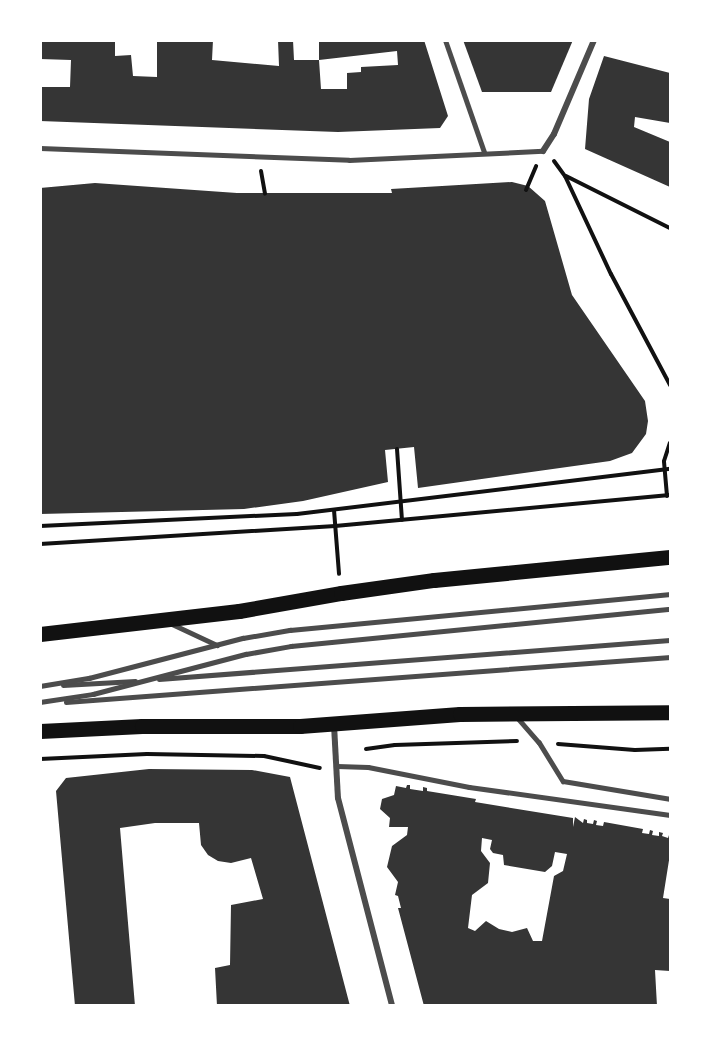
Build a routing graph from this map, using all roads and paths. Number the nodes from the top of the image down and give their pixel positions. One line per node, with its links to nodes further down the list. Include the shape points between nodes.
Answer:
1 (445, 40): 5 (street)
2 (594, 40): 4 (street)
3 (40, 148): 5 (street, via 349,160)
4 (543, 151): 5 (street)
5 (484, 152)
6 (534, 170): 8 (path)
7 (262, 174): 9 (path)
8 (526, 190)
9 (265, 194)
10 (670, 228): 11 (path, via 565,176)
11 (670, 385)
12 (670, 443): 14 (path)
13 (397, 449): 17 (path)
14 (664, 469): 15 (path); 16 (path); 17 (path)
15 (670, 469)
16 (669, 496): 20 (path)
17 (401, 501): 18 (path); 20 (path)
18 (334, 510): 19 (path); 21 (path)
19 (335, 520)
20 (402, 520): 22 (path)
21 (40, 526)
22 (40, 544)
23 (670, 557): 26 (main road, via 434,580)
24 (670, 594): 29 (lane, via 311,627)
25 (670, 609): 31 (lane, via 291,646)
26 (165, 621): 27 (main road); 29 (lane)
27 (40, 634)
28 (670, 640): 31 (lane)
29 (217, 645): 32 (lane, via 89,678)
30 (670, 657): 33 (lane)
31 (147, 680): 32 (lane); 33 (lane)
32 (40, 686)
33 (40, 703)
34 (670, 712): 35 (main road)
35 (512, 713): 36 (main road); 38 (lane)
36 (334, 725): 37 (main road); 40 (street)
37 (40, 731)
38 (539, 742): 39 (path); 40 (path, via 395,745); 43 (lane, via 563,781)
39 (670, 749)
40 (336, 754): 42 (street)
41 (40, 759): 42 (path, via 235,755 284,759 312,768)
42 (337, 766): 44 (street, via 368,767 469,787); 45 (street, via 338,798)
43 (670, 799)
44 (670, 815)
45 (392, 1005)

